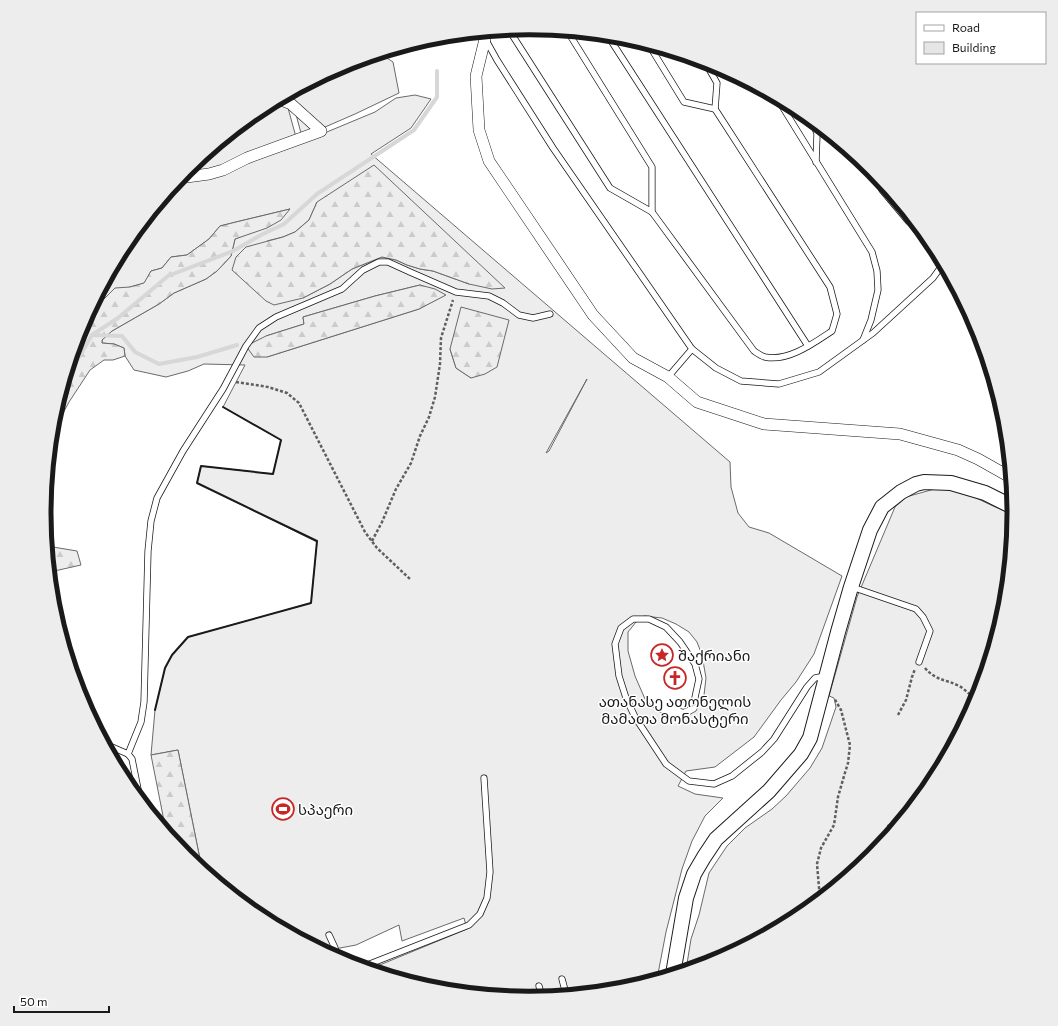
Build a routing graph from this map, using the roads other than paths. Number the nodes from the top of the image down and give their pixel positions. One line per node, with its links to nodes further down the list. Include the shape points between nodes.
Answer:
1 (513, 36): 14 (lane, via 610,188)
2 (483, 37): 20 (street, via 476,76 479,130 489,161 593,315 633,358)
3 (484, 37): 19 (lane, via 553,148)
4 (571, 37): 14 (lane, via 652,167)
5 (612, 42): 18 (lane)
6 (653, 51): 9 (lane, via 684,102)
7 (710, 70): 9 (lane, via 717,83)
8 (286, 102): 13 (street, via 321,131 247,158 223,170)
9 (715, 109): 18 (lane, via 830,287 837,314 832,331)
10 (784, 109): 12 (lane)
11 (816, 131): 12 (lane)
12 (816, 162): 17 (lane, via 872,252 877,271 878,290 871,320)
13 (190, 177)
14 (652, 212): 18 (lane, via 754,351 764,357 780,358)
15 (940, 269): 17 (lane, via 933,278)
16 (550, 314): 28 (lane, via 533,318 519,315 489,296 456,292 388,262 379,262 363,270 342,289 276,317 259,328 157,498 151,521 148,551 144,702 141,722)
17 (862, 341): 19 (lane, via 819,372 779,384 741,381 716,368)
18 (808, 346)
19 (692, 349): 20 (lane)
20 (668, 377): 21 (street, via 697,402 764,424 900,434 958,450)
21 (1005, 474)
22 (1007, 504): 23 (street, via 985,493 951,483 924,482 901,492 882,507 870,530)
23 (851, 587): 24 (lane, via 916,609 930,631); 25 (street)
24 (919, 662)
25 (826, 678): 26 (lane, via 815,678 774,739 732,776 714,784 689,781 666,764 635,717 626,698 619,676 615,644 621,628 633,619 649,619 666,627 695,664 699,679 694,702); 34 (street, via 810,738 801,754 769,791 716,839 694,874 686,898)
26 (683, 706)
27 (112, 747): 28 (lane)
28 (128, 754): 30 (lane, via 132,759)
29 (484, 778): 33 (lane, via 490,872 486,898 480,914 469,924)
30 (138, 787)
31 (329, 935): 32 (lane)
32 (335, 950)
33 (370, 964)
34 (674, 969)
35 (562, 979): 37 (lane)
36 (539, 986): 38 (lane)
37 (565, 990)
38 (540, 991)

